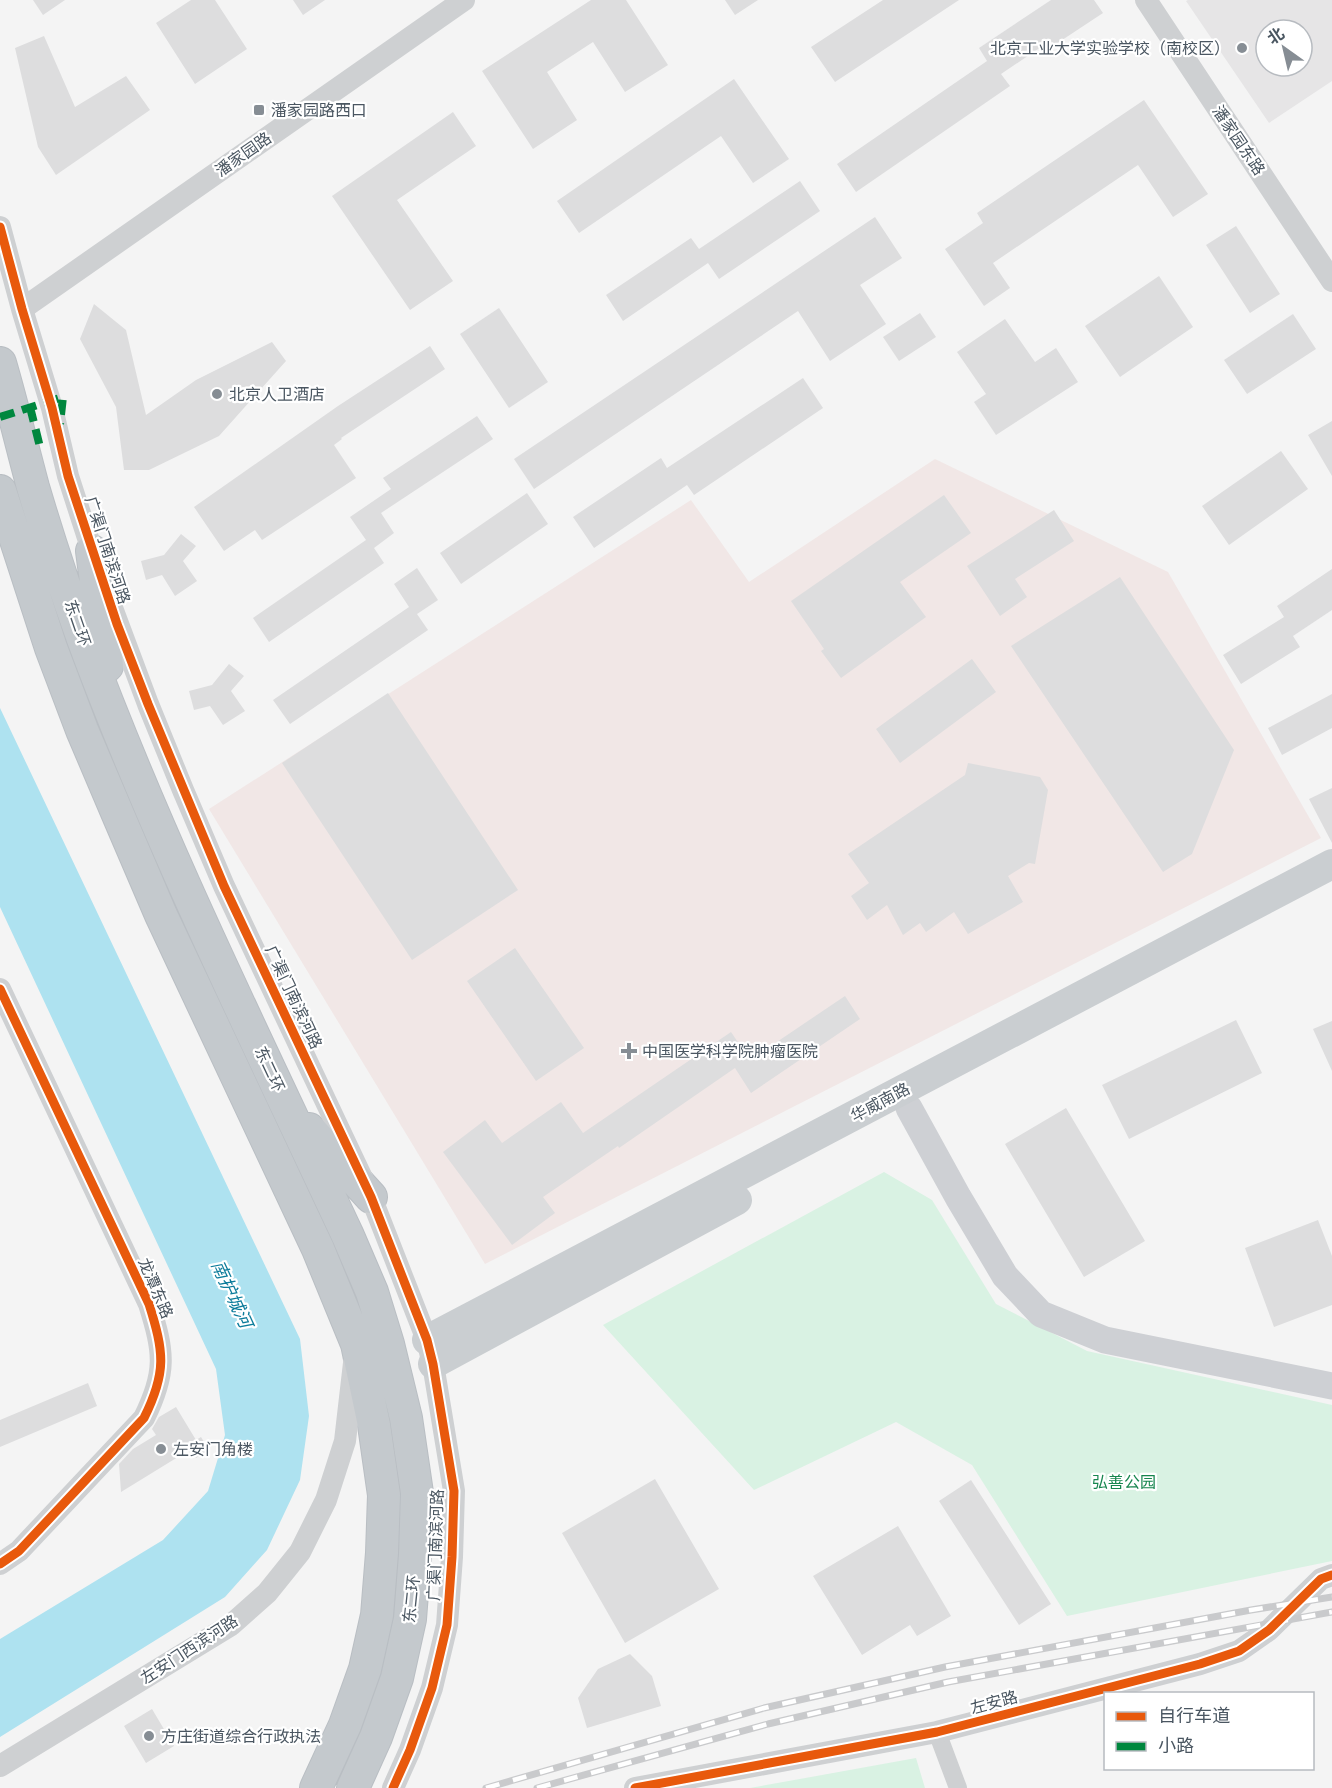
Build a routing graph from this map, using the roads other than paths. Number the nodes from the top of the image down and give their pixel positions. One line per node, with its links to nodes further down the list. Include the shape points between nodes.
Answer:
1 (465, 0): 5 (street, 潘家园路)
2 (1146, 0): 4 (street, 潘家园东路)
3 (0, 227): 5 (street, 广渠门南滨河路)
4 (1332, 281)
5 (22, 309): 8 (street, 广渠门南滨河路)
6 (0, 363): 9 (highway, 东二环, via 40,508)
7 (0, 491): 16 (highway, 东二环, via 82,730 161,915 318,1249)
8 (92, 551): 9 (highway); 15 (street, 广渠门南滨河路, via 148,704 220,875)
9 (113, 718): 13 (highway, 东二环, via 191,901)
10 (1332, 864): 17 (main road, 华威南路)
11 (1332, 883): 14 (main road, 华威南路)
12 (0, 989): 19 (street, 龙潭东路, via 149,1304 160,1337 162,1370 144,1418 19,1551)
13 (287, 1106): 15 (highway); 24 (highway, 东二环, via 372,1292 406,1418 417,1493 410,1620 397,1678)
14 (909, 1108): 17 (main road, 华威南路); 18 (main road, via 1005,1276 1041,1314 1104,1340)
15 (371, 1197): 17 (street, 广渠门南滨河路)
16 (357, 1344): 22 (street, 左安门西滨河路, via 345,1441 326,1500 300,1552 267,1593 231,1624); 23 (highway, 东二环, via 384,1495 377,1615 365,1669)
17 (430, 1352): 25 (street, 广渠门南滨河路, via 454,1491 447,1625 432,1688)
18 (1332, 1386)
19 (0, 1564)
20 (1332, 1575): 21 (street, 左安路, via 1321,1579 1269,1630 1239,1651)
21 (937, 1732): 26 (street, 左安路); 27 (street)
22 (0, 1766)
23 (316, 1788)
24 (353, 1788)
25 (393, 1788)
26 (635, 1788)
27 (958, 1788)

